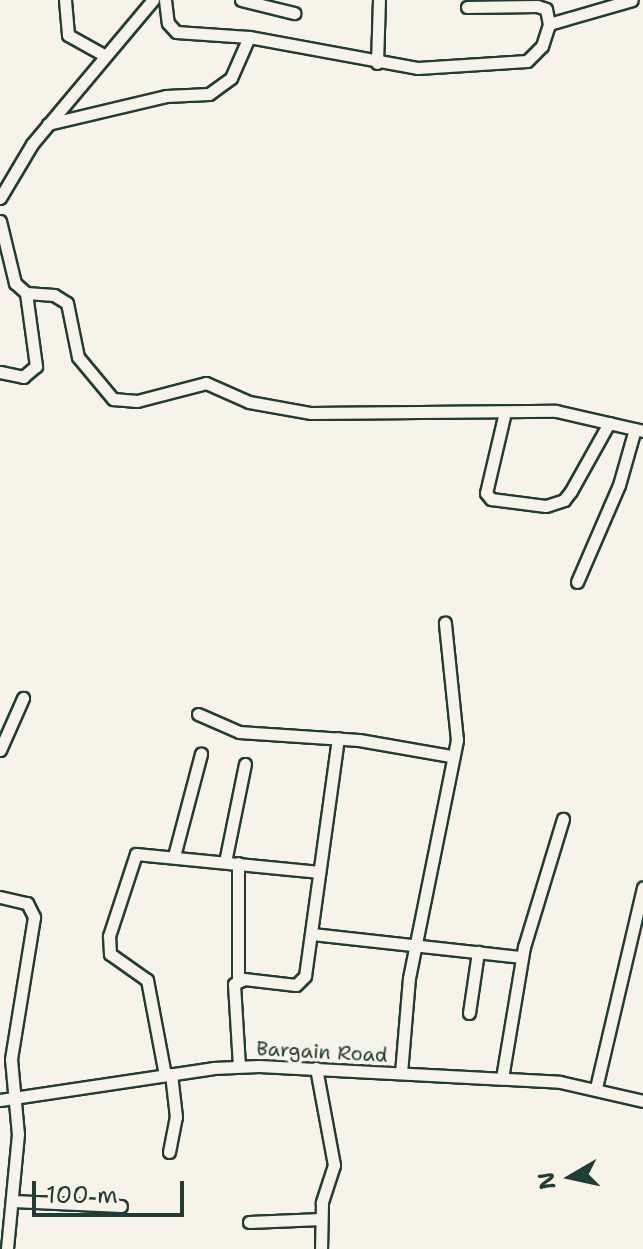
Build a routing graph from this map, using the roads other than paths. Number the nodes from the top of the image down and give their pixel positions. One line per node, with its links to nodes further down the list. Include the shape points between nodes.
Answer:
1 (65, 0): 11 (street, via 68,35)
2 (153, 0): 11 (street)
3 (165, 0): 10 (street, via 168,23 176,32)
4 (241, 0): 8 (street)
5 (379, 0): 12 (street)
6 (632, 0): 9 (street)
7 (467, 7): 9 (street, via 537,6 546,9)
8 (294, 13)
9 (549, 24): 12 (street, via 542,46 517,63 402,68)
10 (249, 37): 12 (street); 13 (street, via 231,78 209,94 166,96)
11 (104, 55): 13 (street)
12 (377, 63)
13 (48, 124): 14 (street)
14 (0, 198)
15 (0, 221): 16 (street, via 15,283)
16 (26, 293): 17 (street, via 36,366 23,377); 18 (street, via 54,295 67,303 78,357 108,395 123,401 206,383 249,402 311,413)
17 (0, 372)
18 (505, 412): 19 (street, via 556,411); 19 (street, via 486,493 491,499 546,506 564,500 571,491)
19 (609, 423): 20 (street)
20 (639, 430): 21 (street)
21 (577, 582)
22 (445, 623): 28 (street, via 457,713)
23 (23, 698): 26 (street)
24 (198, 714): 25 (street, via 239,732)
25 (338, 738): 28 (street); 34 (street)
26 (0, 750)
27 (201, 754): 31 (street)
28 (451, 756): 38 (street)
29 (245, 764): 32 (street)
30 (563, 819): 40 (street)
31 (174, 856): 32 (street); 46 (street, via 136,854 108,945 113,961 147,980)
32 (225, 862): 33 (street)
33 (238, 863): 34 (street); 41 (street)
34 (319, 872): 37 (street)
35 (643, 887): 48 (street)
36 (0, 897): 49 (street, via 27,903 34,917 11,1059)
37 (312, 934): 38 (street); 41 (street, via 301,982)
38 (418, 945): 39 (street); 45 (street, via 408,988)
39 (478, 952): 40 (street); 42 (street)
40 (522, 957): 47 (street)
41 (238, 980): 43 (street, via 232,991)
42 (469, 1013)
43 (239, 1066): 44 (street, Bargain Road); 46 (street, Bargain Road)
44 (316, 1068): 45 (street, Bargain Road); 55 (street, via 334,1165)
45 (401, 1073): 47 (street, Bargain Road)
46 (168, 1075): 49 (street, Bargain Road); 52 (street, via 176,1117)
47 (502, 1078): 48 (street, Bargain Road)
48 (596, 1088): 51 (street, Bargain Road)
49 (14, 1098): 50 (street, Bargain Road); 53 (street, via 18,1134)
50 (0, 1100)
51 (643, 1101)
52 (169, 1152)
53 (13, 1201): 54 (street); 57 (street)
54 (121, 1206)
55 (321, 1219): 56 (street); 58 (street)
56 (249, 1222)
57 (7, 1249)
58 (321, 1249)

